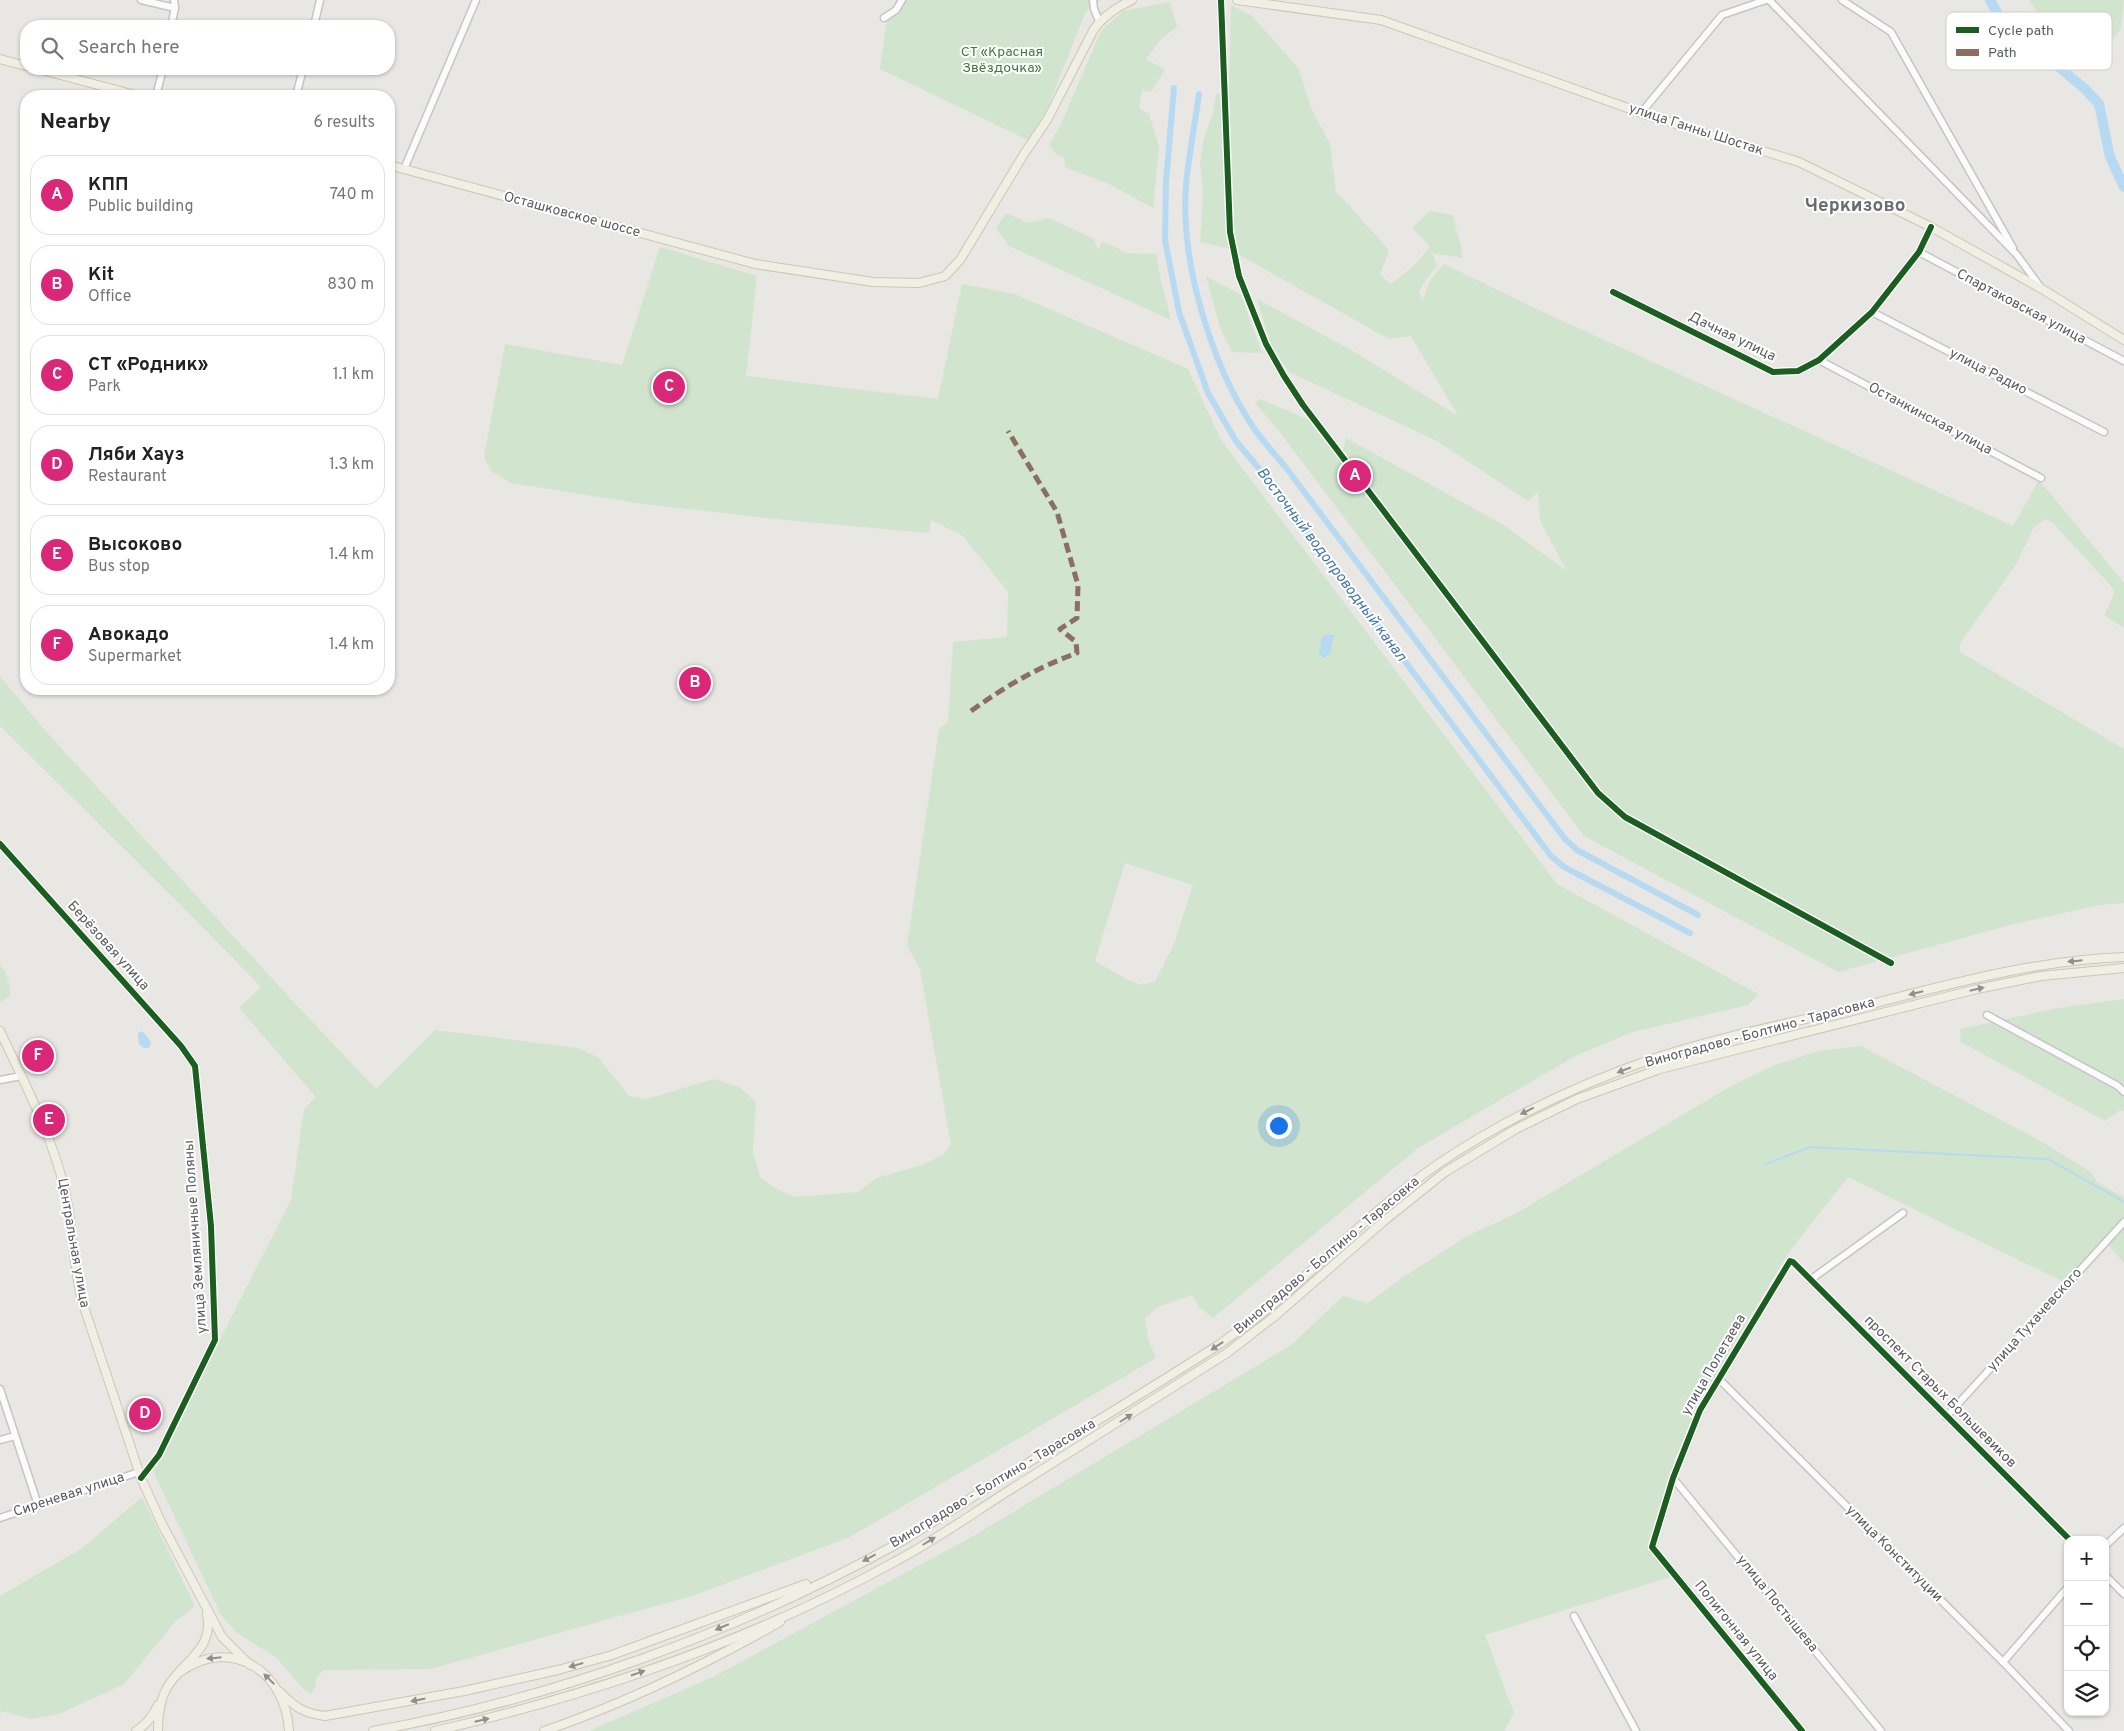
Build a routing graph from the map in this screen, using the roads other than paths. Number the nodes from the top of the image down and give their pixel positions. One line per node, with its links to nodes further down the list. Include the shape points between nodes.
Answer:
1 (141, 0): 12 (street)
2 (174, 0): 12 (street)
3 (320, 0): 15 (street)
4 (476, 0): 27 (street)
5 (902, 0): 13 (street, via 896,10)
6 (1093, 0): 16 (street)
7 (1132, 0): 16 (main road)
8 (1221, 0): 41 (street, via 1230,232 1239,276 1266,344 1284,376 1598,793 1625,817)
9 (1237, 0): 25 (main road, улица Ганны Шостак, via 1381,20)
10 (1767, 0): 25 (street, via 1722,15); 30 (street)
11 (1842, 0): 30 (street, via 1892,32)
12 (174, 8): 14 (street)
13 (884, 18)
14 (172, 20)
15 (315, 20)
16 (1099, 21): 27 (main road, Осташковское шоссе, via 1048,120 960,260 945,276 919,283 873,282 755,264)
17 (0, 59): 18 (main road)
18 (20, 64)
19 (60, 75): 22 (main road)
20 (161, 75): 23 (street)
21 (301, 75): 24 (street)
22 (117, 90)
23 (158, 90)
24 (298, 90)
25 (1641, 114): 28 (main road, улица Ганны Шостак, via 1799,162)
26 (395, 167): 27 (main road, Осташковское шоссе)
27 (404, 169)
28 (1932, 228): 29 (street, Дачная улица); 31 (main road, улица Ганны Шостак)
29 (1919, 252): 33 (street, Дачная улица); 36 (street, Спартаковская улица)
30 (2017, 255): 31 (street)
31 (2042, 289): 34 (main road, улица Ганны Шостак)
32 (1614, 292): 35 (street, Дачная улица, via 1773,372 1798,371)
33 (1872, 312): 35 (street, Дачная улица); 37 (street, улица Радио)
34 (2124, 340)
35 (1819, 360): 38 (street, Останкинская улица)
36 (2124, 361)
37 (2104, 432)
38 (2042, 478)
39 (0, 844): 45 (street, Берёзовая улица, via 181,1046)
40 (2124, 957): 66 (main road, Виноградово - Болтино - Тарасовка, one-way to 66, via 2038,965 1919,992 1656,1058 1571,1090 1507,1121 1437,1165 1372,1216 1267,1310 1220,1344 896,1544)
41 (1892, 963)
42 (2124, 968): 70 (main road, Виноградово - Болтино - Тарасовка, one-way to 42, via 897,1561 1227,1353 1445,1172 1516,1129 1577,1100 1660,1069 1744,1046 1977,989 2041,976)
43 (1987, 1015): 48 (street)
44 (0, 1031): 46 (main road, Центральная улица)
45 (195, 1066): 58 (street, улица Земляничные Поляны, via 210,1226 216,1340 159,1455)
46 (21, 1076): 47 (street); 58 (main road, Центральная улица, via 58,1165 69,1212 82,1301)
47 (0, 1080)
48 (2124, 1092)
49 (1903, 1213): 52 (street)
50 (2124, 1222): 55 (street, улица Тухачевского)
51 (1793, 1262): 52 (street, проспект Старых Большевиков); 53 (street, улица Полетаева, via 1782,1273)
52 (1810, 1280): 55 (street, проспект Старых Большевиков)
53 (1718, 1378): 59 (street, улица Полетаева, via 1700,1410); 73 (street, улица Конституции)
54 (0, 1389): 56 (street)
55 (1946, 1417): 63 (street, проспект Старых Большевиков)
56 (15, 1436): 57 (street); 60 (street)
57 (0, 1440)
58 (140, 1475): 60 (street, Сиреневая улица); 71 (main road, Центральная улица, via 168,1538)
59 (1673, 1478): 65 (street, улица Полетаева); 86 (street, улица Постышева)
60 (38, 1505): 61 (street, Сиреневая улица)
61 (0, 1518)
62 (2124, 1528): 64 (street)
63 (2066, 1536)
64 (2109, 1542)
65 (1652, 1547): 85 (street, Полигонная улица)
66 (853, 1566): 77 (main road, one-way to 77, via 612,1655 464,1691 326,1716 307,1713); 81 (main road, Виноградово - Болтино - Тарасовка, one-way to 81, via 758,1612 588,1677 492,1704)
67 (2109, 1579): 69 (street)
68 (2064, 1592): 73 (street)
69 (2124, 1594)
70 (817, 1601): 82 (main road, Виноградово - Болтино - Тарасовка, one-way to 70, via 590,1690 694,1654); 83 (main road, via 723,1655 595,1714)
71 (206, 1608): 74 (main road, Центральная улица, via 222,1637); 75 (main road, via 209,1621 203,1646)
72 (1574, 1616): 84 (street)
73 (2003, 1662): 87 (street, улица Конституции)
74 (250, 1665): 75 (main road, one-way to 75, via 236,1659 209,1658); 77 (main road, one-way to 74, via 265,1674)
75 (180, 1672): 76 (main road)
76 (167, 1688): 78 (main road, via 153,1715); 79 (main road, via 161,1703)
77 (280, 1692): 80 (main road, via 288,1714)
78 (136, 1731)
79 (158, 1731)
80 (289, 1731)
81 (373, 1731)
82 (435, 1731)
83 (544, 1731)
84 (1636, 1731)
85 (1802, 1731)
86 (1881, 1731)
87 (2069, 1731)

